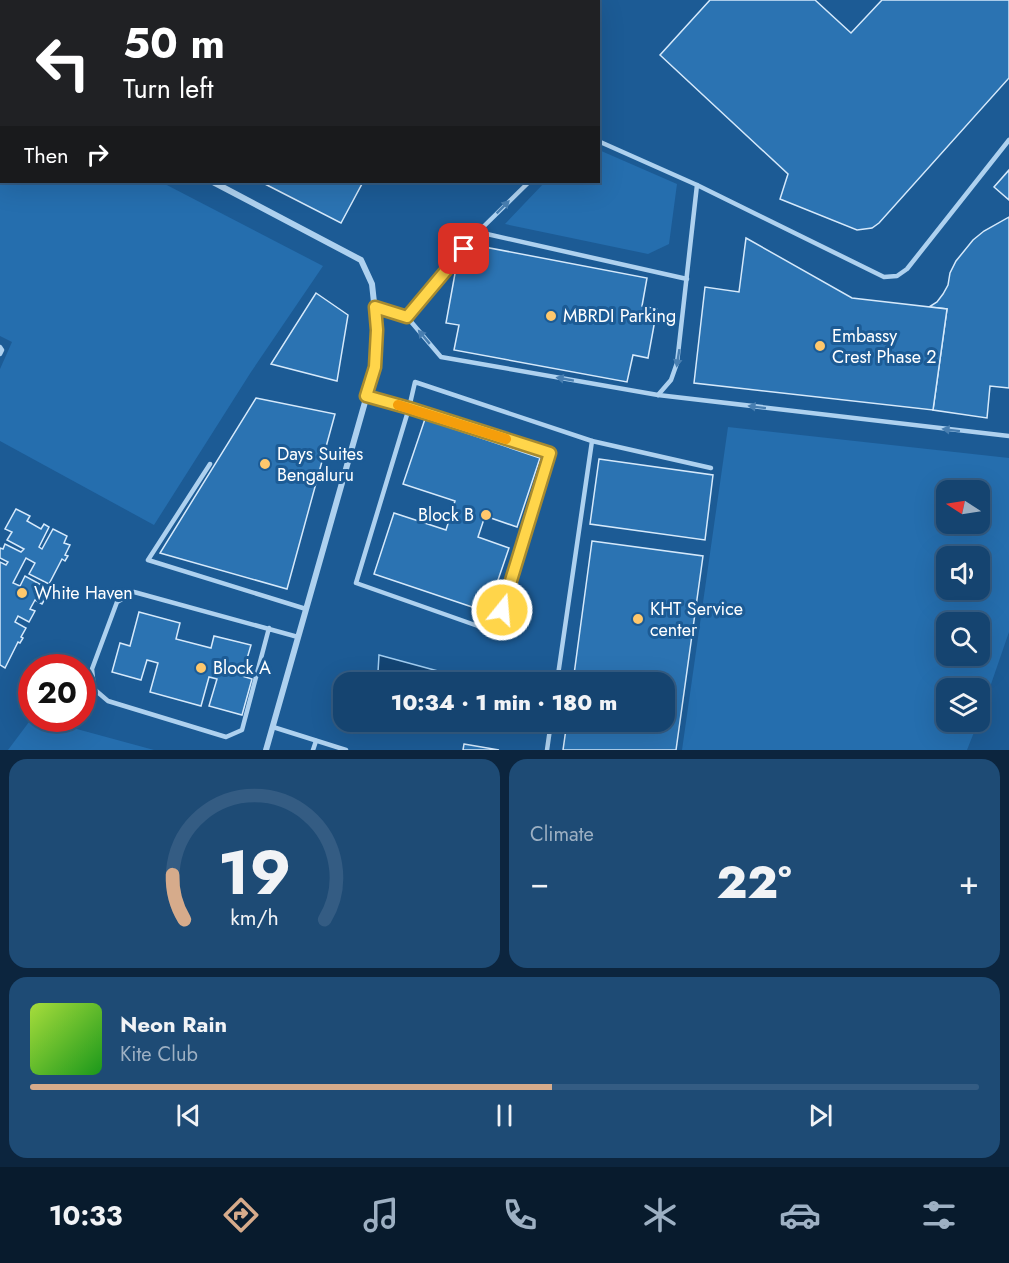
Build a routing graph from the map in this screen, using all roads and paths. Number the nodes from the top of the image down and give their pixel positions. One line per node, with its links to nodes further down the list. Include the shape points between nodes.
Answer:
1 (1009, 140): 5 (lane, via 907,269 897,276 884,277)
2 (600, 142): 5 (lane)
3 (215, 183): 8 (street, via 361,260 372,284)
4 (528, 183): 6 (lane, one-way to 4)
5 (697, 185): 7 (lane)
6 (478, 232): 7 (lane); 9 (lane)
7 (687, 279): 12 (lane, one-way to 12, via 678,363 671,380)
8 (375, 307): 9 (lane); 13 (street, via 375,367)
9 (407, 317): 12 (lane, one-way to 9, via 441,357)
10 (0, 347): 11 (lane)
11 (0, 354)
12 (658, 395): 15 (lane, one-way to 12)
13 (366, 396): 14 (lane); 19 (street)
14 (409, 408): 14 (lane, via 550,453 495,632 356,583); 16 (lane, via 415,382)
15 (1009, 436)
16 (592, 441): 18 (lane); 22 (lane)
17 (210, 464): 19 (lane, via 148,560)
18 (711, 468)
19 (306, 609): 21 (street)
20 (269, 628): 20 (lane, via 134,592 117,602 92,669 94,689 108,701 226,737 242,730); 21 (lane)
21 (298, 637): 23 (street)
22 (557, 672)
23 (273, 727): 25 (lane); 26 (street)
24 (550, 732): 29 (lane)
25 (316, 741): 27 (lane); 28 (lane)
26 (266, 750)
27 (313, 750)
28 (346, 750)
29 (547, 750)

